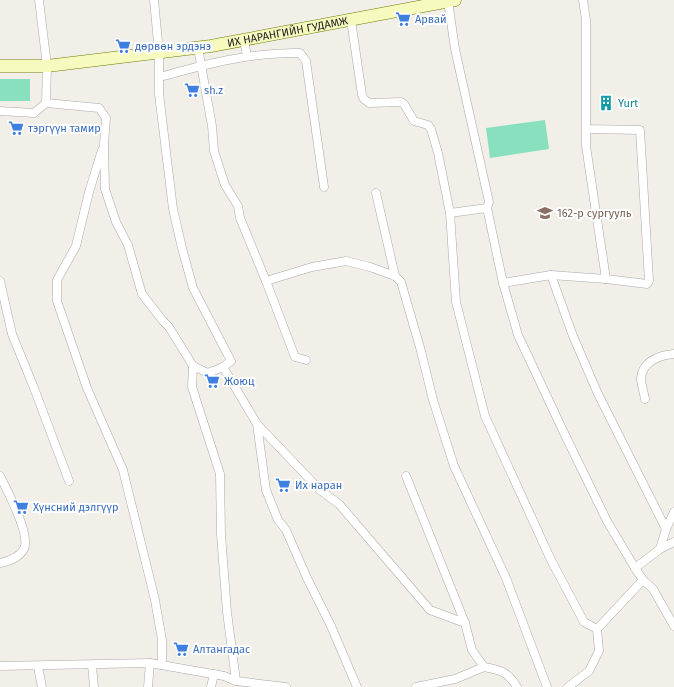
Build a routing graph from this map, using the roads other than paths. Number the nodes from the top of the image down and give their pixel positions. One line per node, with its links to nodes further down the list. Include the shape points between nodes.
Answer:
1 (39, 0): 12 (street)
2 (154, 0): 8 (street)
3 (583, 0): 16 (street, via 586,20)
4 (452, 1): 5 (main road, ИХ НАРАНГИЙН ГУДАМЖ); 20 (street, via 455,48 489,202)
5 (351, 20): 6 (main road, ИХ НАРАНГИЙН ГУДАМЖ); 21 (street, via 364,99 369,102 400,102 404,104 414,121 428,125 431,129)
6 (244, 40): 7 (main road, ИХ НАРАНГИЙН ГУДАМЖ); 9 (street)
7 (198, 48): 8 (main road, ИХ НАРАНГИЙН ГУДАМЖ); 10 (street)
8 (159, 53): 12 (main road, ИХ НАРАНГИЙН ГУДАМЖ); 13 (street)
9 (247, 56): 10 (street); 18 (street, via 300,53 306,61)
10 (201, 65): 13 (street); 26 (street, via 214,151 225,184 238,206 240,218)
11 (0, 66): 12 (main road, ИХ НАРАНГИЙН ГУДАМЖ)
12 (47, 66): 14 (street)
13 (160, 77): 31 (street, via 159,94 173,209 193,288 231,361)
14 (46, 103): 15 (street, via 34,113); 17 (street, via 99,108 106,118)
15 (0, 111)
16 (586, 129): 24 (street, via 586,146); 24 (street, via 640,130 649,280 645,284)
17 (104, 144): 30 (street, via 105,189 116,222 128,245 142,294 169,327); 49 (street, via 76,246 56,280 57,301 87,388 123,470 155,600 162,640)
18 (324, 187)
19 (376, 193): 23 (street)
20 (487, 208): 21 (street); 27 (street)
21 (450, 214): 46 (street, via 456,302 485,416 551,560 584,622)
22 (551, 275): 24 (street); 27 (street); 38 (street, via 598,394)
23 (395, 276): 26 (street, via 346,262 312,267); 63 (street, via 401,282 454,466 506,578)
24 (606, 279)
25 (0, 281): 36 (street, via 12,334)
26 (266, 281): 29 (street, via 295,357)
27 (503, 283): 42 (street, via 518,335 564,435 607,521)
28 (674, 354): 32 (street, via 652,360 643,370 641,380)
29 (306, 360)
30 (193, 366): 31 (street, via 208,373); 54 (street, via 192,387 220,474 227,612)
31 (223, 367): 33 (street)
32 (644, 399)
33 (257, 424): 44 (street, via 320,490 339,504 430,610); 60 (street, via 266,490)
34 (0, 476): 41 (street, via 26,539 19,555)
35 (406, 476): 44 (street)
36 (69, 481)
37 (674, 512): 38 (street)
38 (666, 529): 40 (street)
39 (674, 542): 40 (street)
40 (660, 549): 42 (street)
41 (0, 563)
42 (635, 568): 43 (street)
43 (643, 580): 45 (street, via 653,589); 46 (street)
44 (465, 623): 52 (street, via 472,650)
45 (674, 626)
46 (597, 629): 64 (street, via 599,650 589,671)
47 (150, 663): 48 (street); 49 (street); 57 (street)
48 (92, 665): 51 (street); 56 (street)
49 (162, 665): 53 (street)
50 (0, 666): 51 (street)
51 (38, 667): 55 (street)
52 (484, 667): 61 (street, via 455,679); 62 (street, via 508,674)
53 (214, 674): 54 (street); 58 (street)
54 (236, 681): 59 (street)
55 (42, 687)
56 (94, 687)
57 (148, 687)
58 (211, 687)
59 (286, 687)
60 (357, 687)
61 (416, 687)
62 (517, 687)
63 (547, 687)
64 (568, 687)

